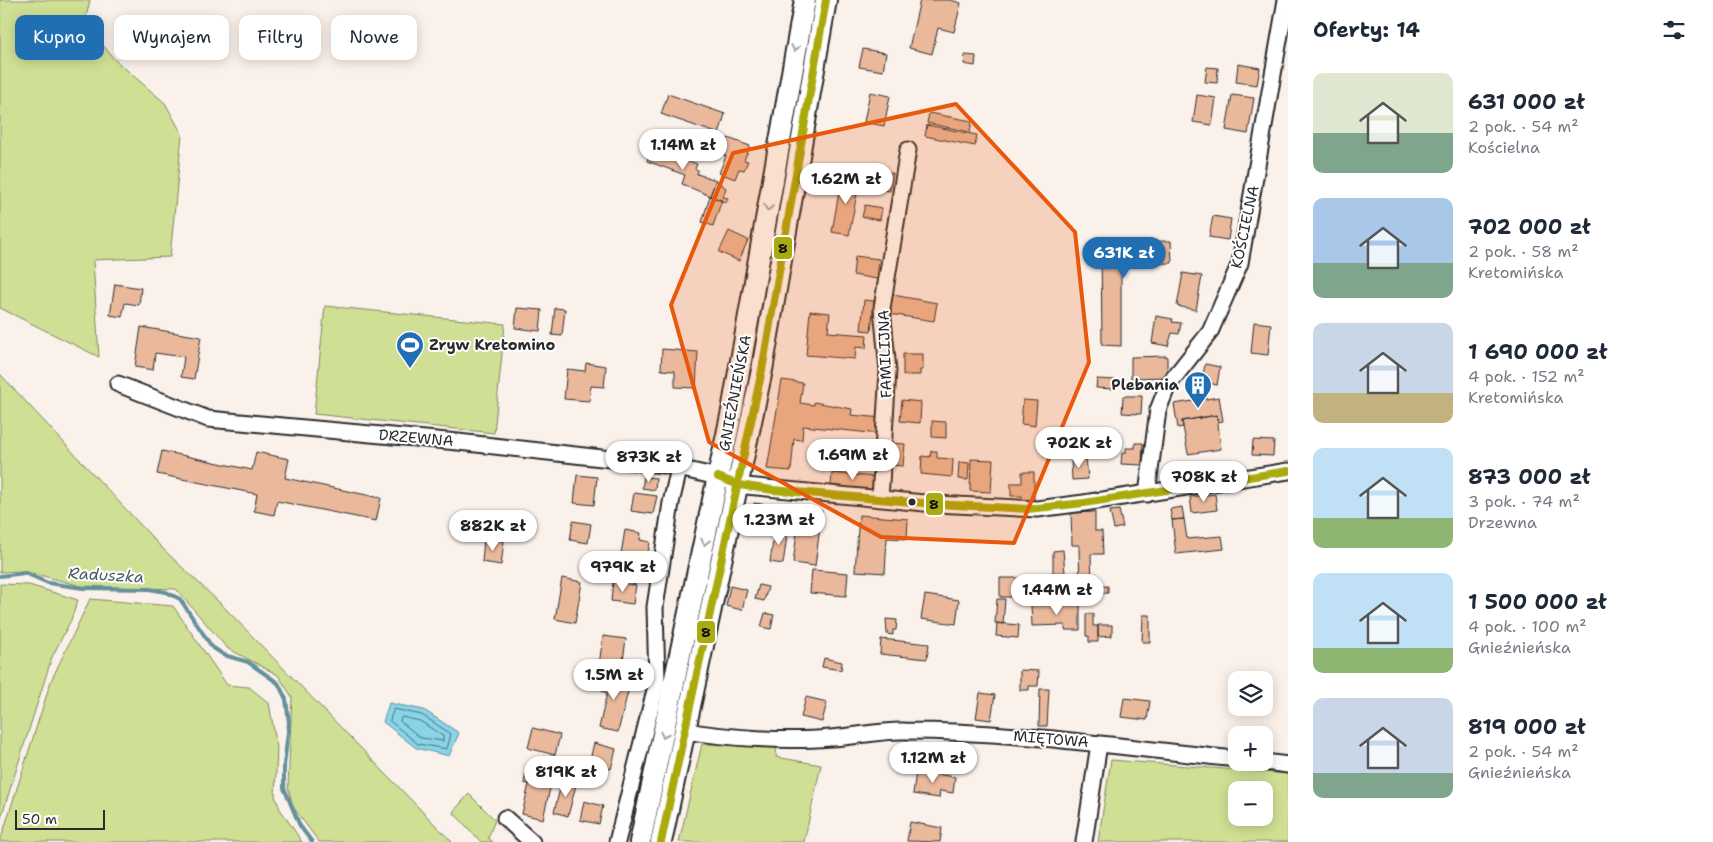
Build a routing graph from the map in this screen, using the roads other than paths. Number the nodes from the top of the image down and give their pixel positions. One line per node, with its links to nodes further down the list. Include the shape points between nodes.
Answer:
1 (805, 0): 8 (main road, GNIEŹNIEŃSKA, one-way to 8)
2 (826, 0): 9 (main road, GNIEŹNIEŃSKA, via 770,327)
3 (1286, 0): 10 (street, KOŚCIELNA, via 1240,263 1210,332 1168,385 1158,410)
4 (908, 150): 11 (street, FAMILIJNA, via 882,308 888,371)
5 (118, 384): 6 (street, DRZEWNA, via 208,419 458,442)
6 (679, 469): 8 (street, DRZEWNA); 19 (street, via 668,516 655,607 657,682)
7 (1288, 471): 10 (street, DRZEWNA)
8 (718, 477): 9 (street, DRZEWNA); 20 (main road, GNIEŹNIEŃSKA, one-way to 20)
9 (739, 485): 11 (street, DRZEWNA); 12 (main road, GNIEŹNIEŃSKA)
10 (1147, 494): 11 (street, DRZEWNA, via 1037,509)
11 (880, 499)
12 (686, 731): 13 (street, MIĘTOWA, via 828,739 903,730 1042,737); 21 (main road, GNIEŹNIEŃSKA)
13 (1099, 744): 14 (street, MIĘTOWA); 22 (street)
14 (1228, 758)
15 (1273, 763): 16 (street)
16 (1288, 764)
17 (505, 818): 18 (street)
18 (532, 842)
19 (617, 842)
20 (640, 842)
21 (662, 842)
22 (1084, 842)

